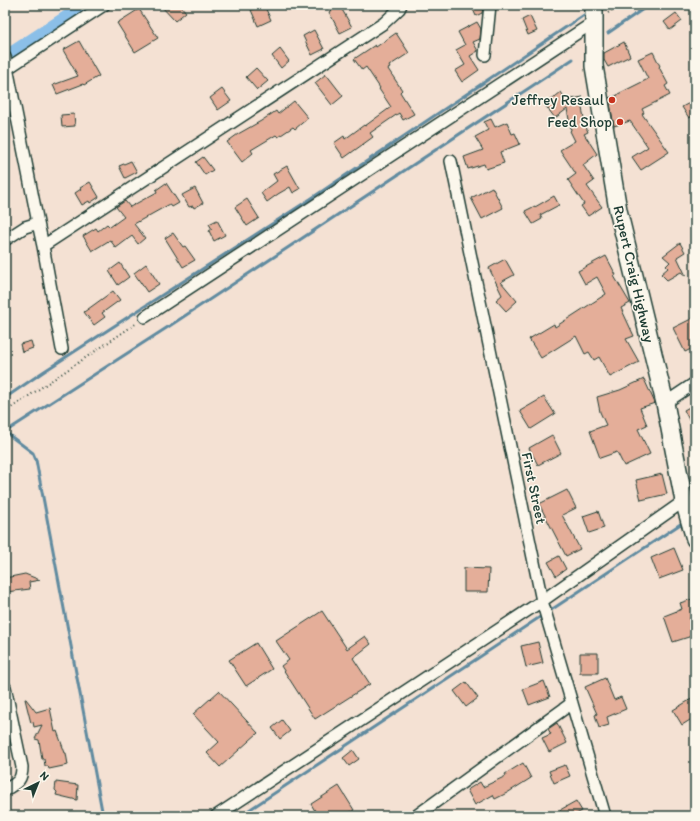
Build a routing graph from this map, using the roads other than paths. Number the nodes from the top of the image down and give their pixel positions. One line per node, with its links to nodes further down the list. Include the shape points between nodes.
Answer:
1 (104, 5): 7 (street)
2 (401, 5): 11 (street, via 384,23)
3 (490, 5): 5 (street)
4 (594, 13): 12 (street); 15 (main road, Rupert Craig Highway, via 594,66 618,210)
5 (485, 54)
6 (5, 57): 7 (street)
7 (6, 69): 9 (street)
8 (451, 161): 18 (street, First Street)
9 (38, 223): 10 (street, via 25,227); 11 (street)
10 (5, 240)
11 (43, 246): 13 (street)
12 (145, 317)
13 (62, 349)
14 (695, 383): 15 (street)
15 (664, 403): 16 (main road, Rupert Craig Highway)
16 (684, 501): 17 (main road, Rupert Craig Highway); 18 (street)
17 (695, 539)
18 (542, 601): 20 (street, First Street); 22 (street)
19 (5, 688): 21 (street, via 22,767 22,775 18,782)
20 (572, 702): 23 (street); 24 (street, First Street)
21 (5, 790)
22 (219, 815)
23 (416, 816)
24 (605, 816)

